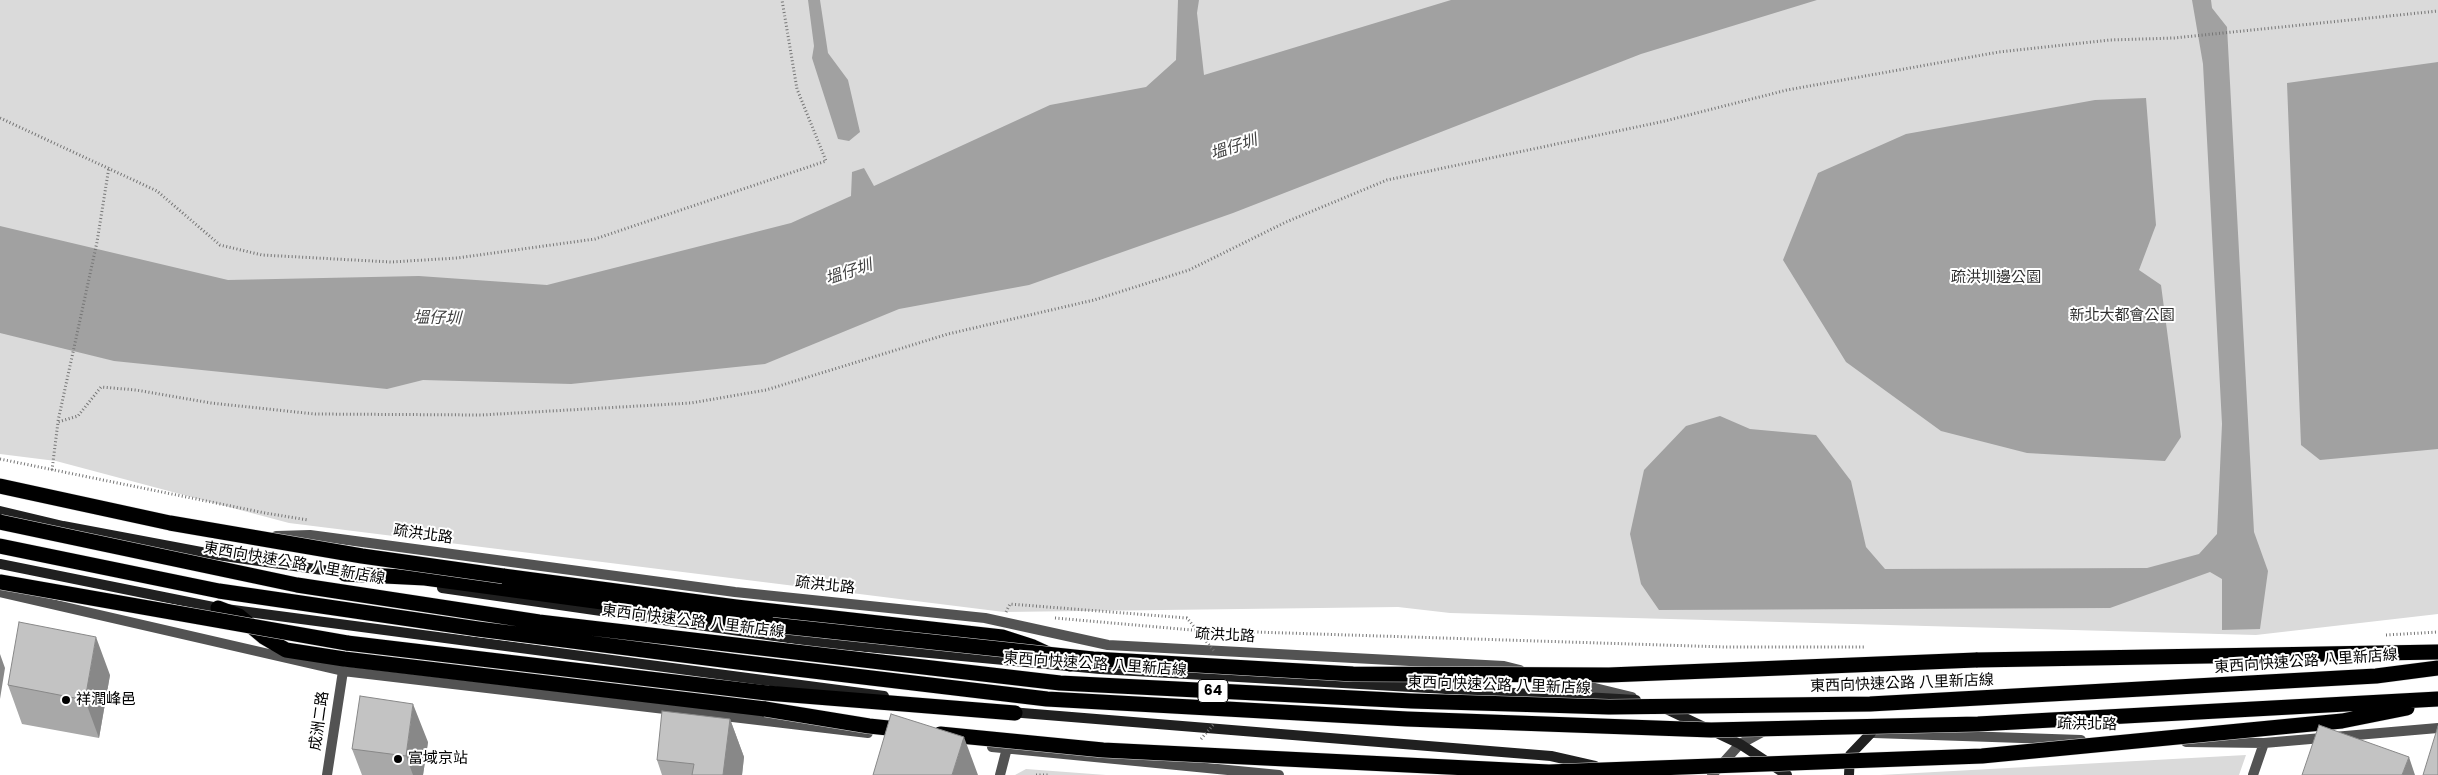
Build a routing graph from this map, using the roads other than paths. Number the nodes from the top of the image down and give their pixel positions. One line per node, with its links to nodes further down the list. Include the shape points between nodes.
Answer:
1 (0, 486): 12 (highway, bridge, via 170,522 362,556 736,607 1002,637 1034,647)
2 (0, 490): 16 (street, 疏洪北路, via 222,538 310,535 735,592 985,618 1108,645 1504,666)
3 (0, 511): 7 (street, 疏洪北路, via 217,555)
4 (0, 522): 13 (highway, 東西向快速公路 八里新店線 / 64, bridge, via 297,585 510,618 1060,683 1412,701 1599,706 1870,704 2376,676)
5 (0, 546): 15 (highway, 64, bridge, via 218,591 728,661 1047,699 1407,719 1711,730 1978,724)
6 (0, 564): 10 (street)
7 (345, 574): 11 (highway, bridge, via 425,578 772,625 1093,659 1353,674 1609,675 1976,660); 12 (street, 疏洪北路, via 823,643)
8 (0, 582): 17 (highway, bridge, via 347,642 767,693)
9 (0, 592): 14 (street)
10 (218, 608): 17 (street); 20 (highway, bridge, via 240,616 264,637 286,650 765,708)
11 (2438, 652)
12 (1070, 664): 16 (street, 疏洪北路)
13 (2438, 668)
14 (343, 671): 20 (street); 25 (street, 成洲二路)
15 (2438, 700): 20 (highway, bridge, via 2342,721 1982,756 1549,772 1102,750)
16 (1647, 701): 21 (street, 疏洪北路)
17 (1015, 713): 24 (street)
18 (2438, 728): 22 (street, 疏洪北路)
19 (1871, 733): 21 (street, 疏洪北路, via 1776,724); 22 (street, 疏洪北路); 32 (street, via 1850,755)
20 (923, 735): 23 (street)
21 (1740, 744): 30 (street, 疏洪北路); 31 (street)
22 (2264, 744): 33 (street)
23 (1008, 748): 26 (street); 27 (street)
24 (1551, 756): 28 (street); 29 (street)
25 (327, 775)
26 (1000, 775)
27 (1279, 775)
28 (1572, 775)
29 (1637, 775)
30 (1712, 775)
31 (1786, 775)
32 (1849, 775)
33 (2253, 775)

